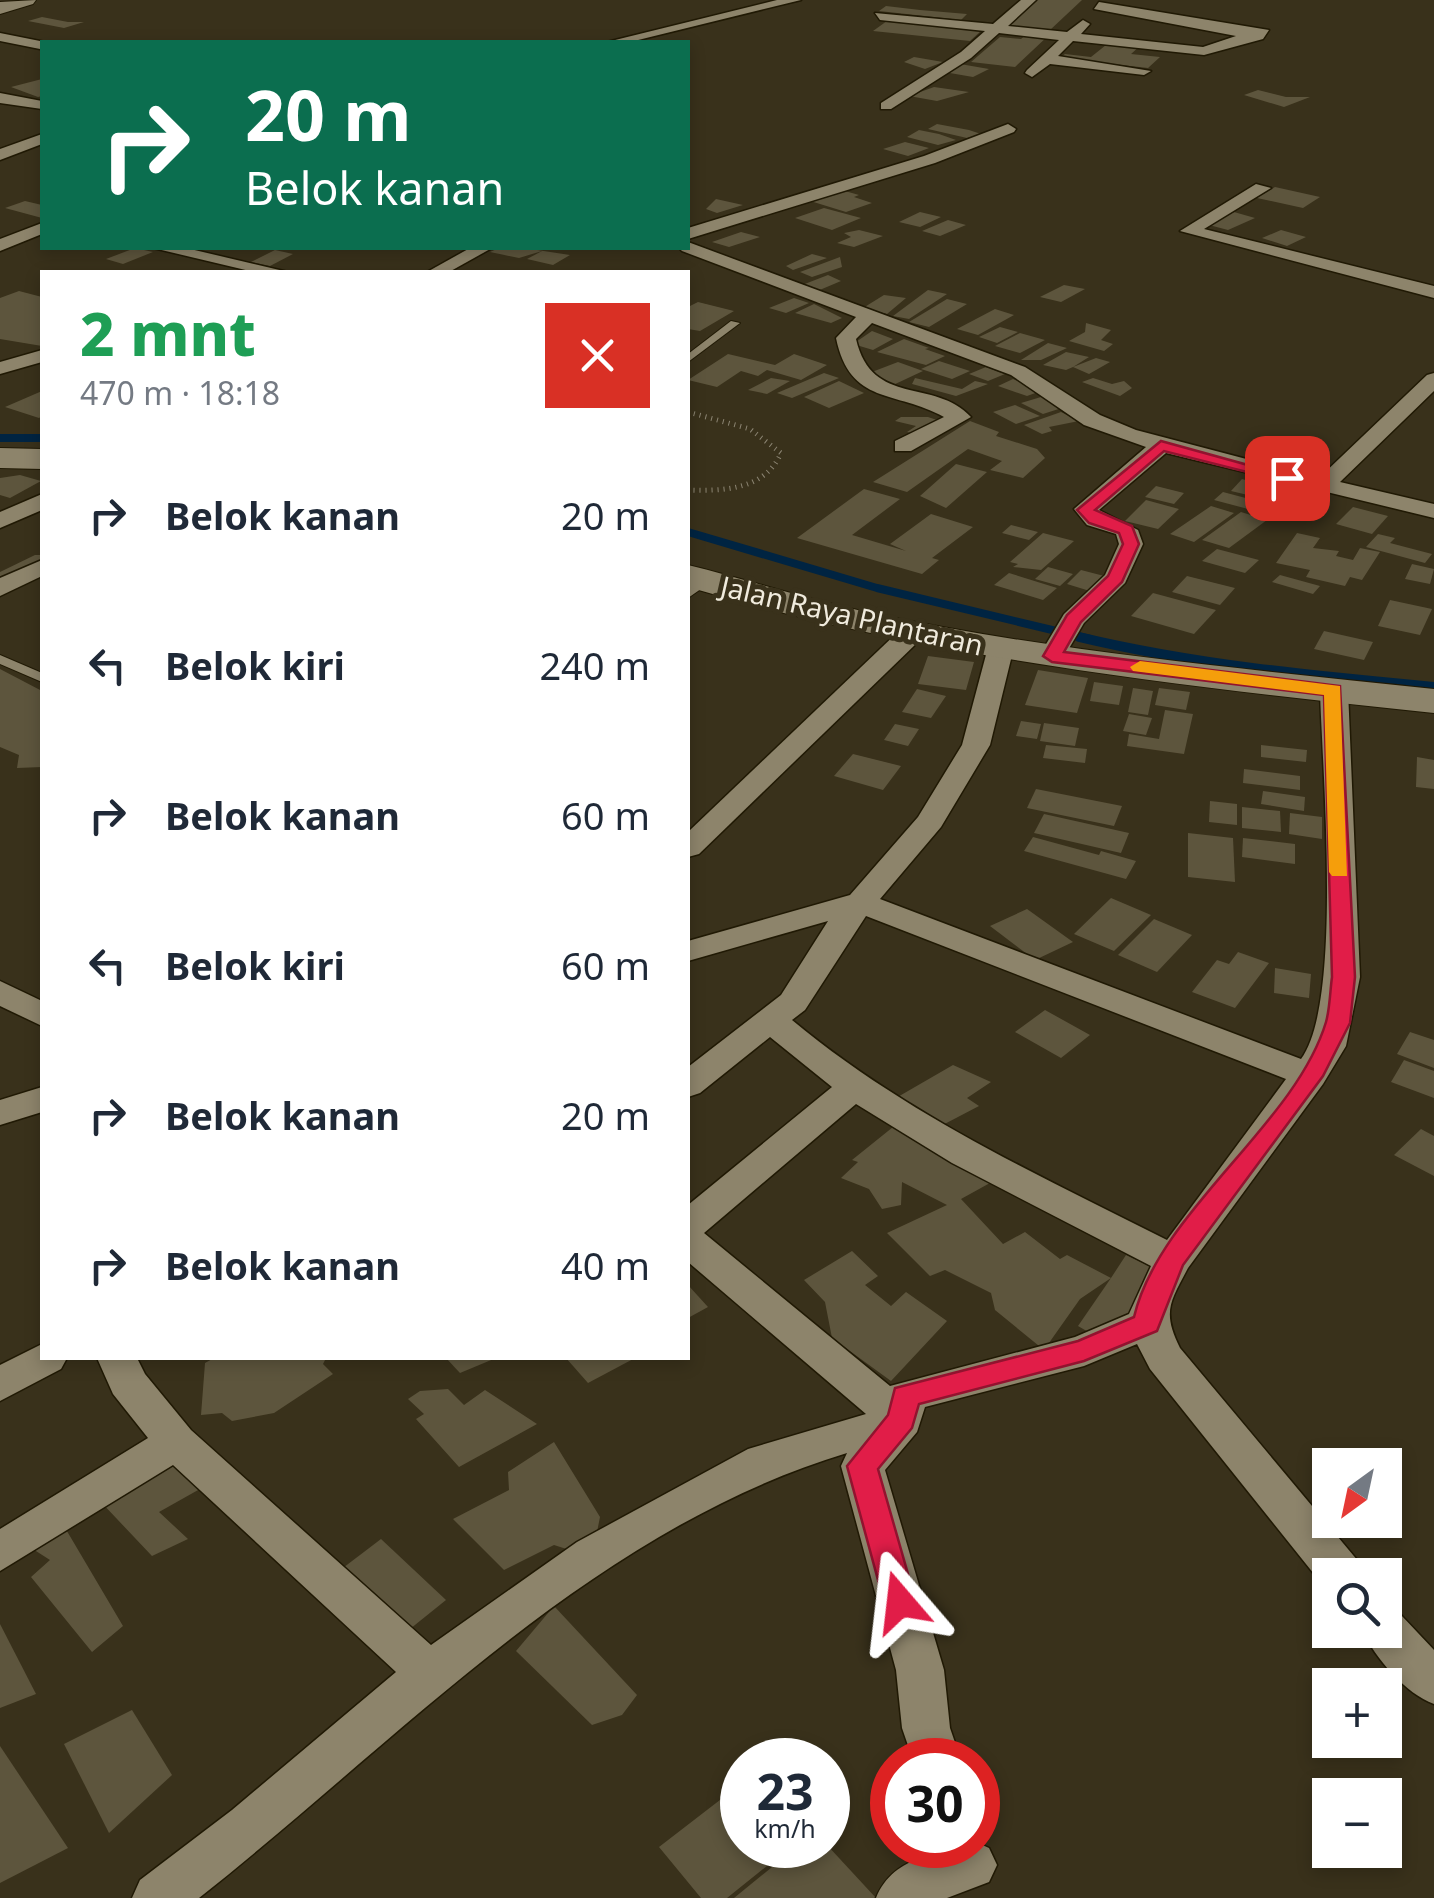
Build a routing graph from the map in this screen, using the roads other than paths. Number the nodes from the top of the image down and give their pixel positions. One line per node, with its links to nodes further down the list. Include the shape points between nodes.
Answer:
1 (26, 0): 5 (main road)
2 (794, 0): 12 (street)
3 (1029, 0): 8 (street)
4 (1102, 3): 6 (street); 9 (street)
5 (0, 8)
6 (1130, 11): 6 (street, via 1158,13 1262,30 1258,36)
7 (880, 16): 8 (street)
8 (998, 27): 9 (street); 15 (street)
9 (1074, 34): 11 (street, via 1204,51); 16 (street)
10 (0, 37): 14 (street)
11 (1246, 37)
12 (623, 40)
13 (960, 44): 15 (street)
14 (40, 45)
15 (977, 46): 21 (street)
16 (1048, 59): 17 (street); 18 (street)
17 (1144, 70)
18 (1032, 73)
19 (0, 98): 20 (street)
20 (40, 105)
21 (886, 106)
22 (1008, 129): 29 (street)
23 (40, 140): 24 (street)
24 (22, 146): 25 (street); 26 (street)
25 (40, 150)
26 (0, 155)
27 (1262, 188): 37 (street, via 1189,231)
28 (40, 229): 30 (street)
29 (690, 233)
30 (0, 246)
31 (690, 248): 38 (street)
32 (168, 250): 34 (street)
33 (480, 250): 36 (street)
34 (220, 267): 35 (street)
35 (255, 270)
36 (440, 270)
37 (1434, 292)
38 (867, 318): 44 (street, via 846,338 858,373 897,396 960,416); 45 (street, via 1018,371 1092,420)
39 (735, 323): 41 (lane)
40 (40, 357): 42 (street)
41 (690, 357)
42 (0, 368)
43 (1434, 379): 48 (street)
44 (904, 446)
45 (1161, 446): 48 (street); 56 (street, via 1086,510 1126,530 1131,544 1116,578)
46 (0, 458): 47 (main road)
47 (40, 459)
48 (1323, 486): 50 (street)
49 (40, 503): 51 (street)
50 (1434, 511)
51 (0, 520)
52 (40, 568): 54 (street)
53 (693, 584): 55 (main road, Jalan Raya Plantaran)
54 (0, 588)
55 (910, 635): 57 (main road, Jalan Raya Plantaran); 62 (street)
56 (1062, 637): 57 (main road, Jalan Raya Plantaran); 60 (main road, Jalan Raya Plantaran)
57 (1000, 651): 63 (street, via 971,756 930,821)
58 (0, 659): 59 (lane)
59 (40, 677)
60 (1334, 690): 61 (main road, Jalan Raya Plantaran); 68 (street, via 1344,977 1338,1023)
61 (1434, 701)
62 (690, 846)
63 (860, 902): 64 (street); 67 (street, via 809,982); 68 (street)
64 (690, 950)
65 (0, 992): 66 (street)
66 (40, 1014)
67 (773, 1022): 69 (street); 70 (street)
68 (1311, 1076): 73 (street)
69 (690, 1084)
70 (854, 1087): 71 (street); 73 (street, via 921,1130)
71 (690, 1223)
72 (690, 1243): 78 (street)
73 (1172, 1260): 74 (street)
74 (1147, 1323): 78 (street, via 1084,1350 906,1396); 81 (street, via 1164,1358)
75 (44, 1360): 77 (street)
76 (119, 1360): 79 (street, via 128,1383)
77 (0, 1386)
78 (902, 1420): 83 (street, via 800,1448 733,1477 592,1555); 85 (street, via 862,1466 920,1670)
79 (176, 1442): 80 (street); 83 (street)
80 (0, 1552)
81 (1328, 1558)
82 (1402, 1648): 84 (street)
83 (430, 1673): 87 (street)
84 (1434, 1683)
85 (929, 1738)
86 (970, 1869): 88 (street, via 932,1878)
87 (158, 1898)
88 (902, 1898)

